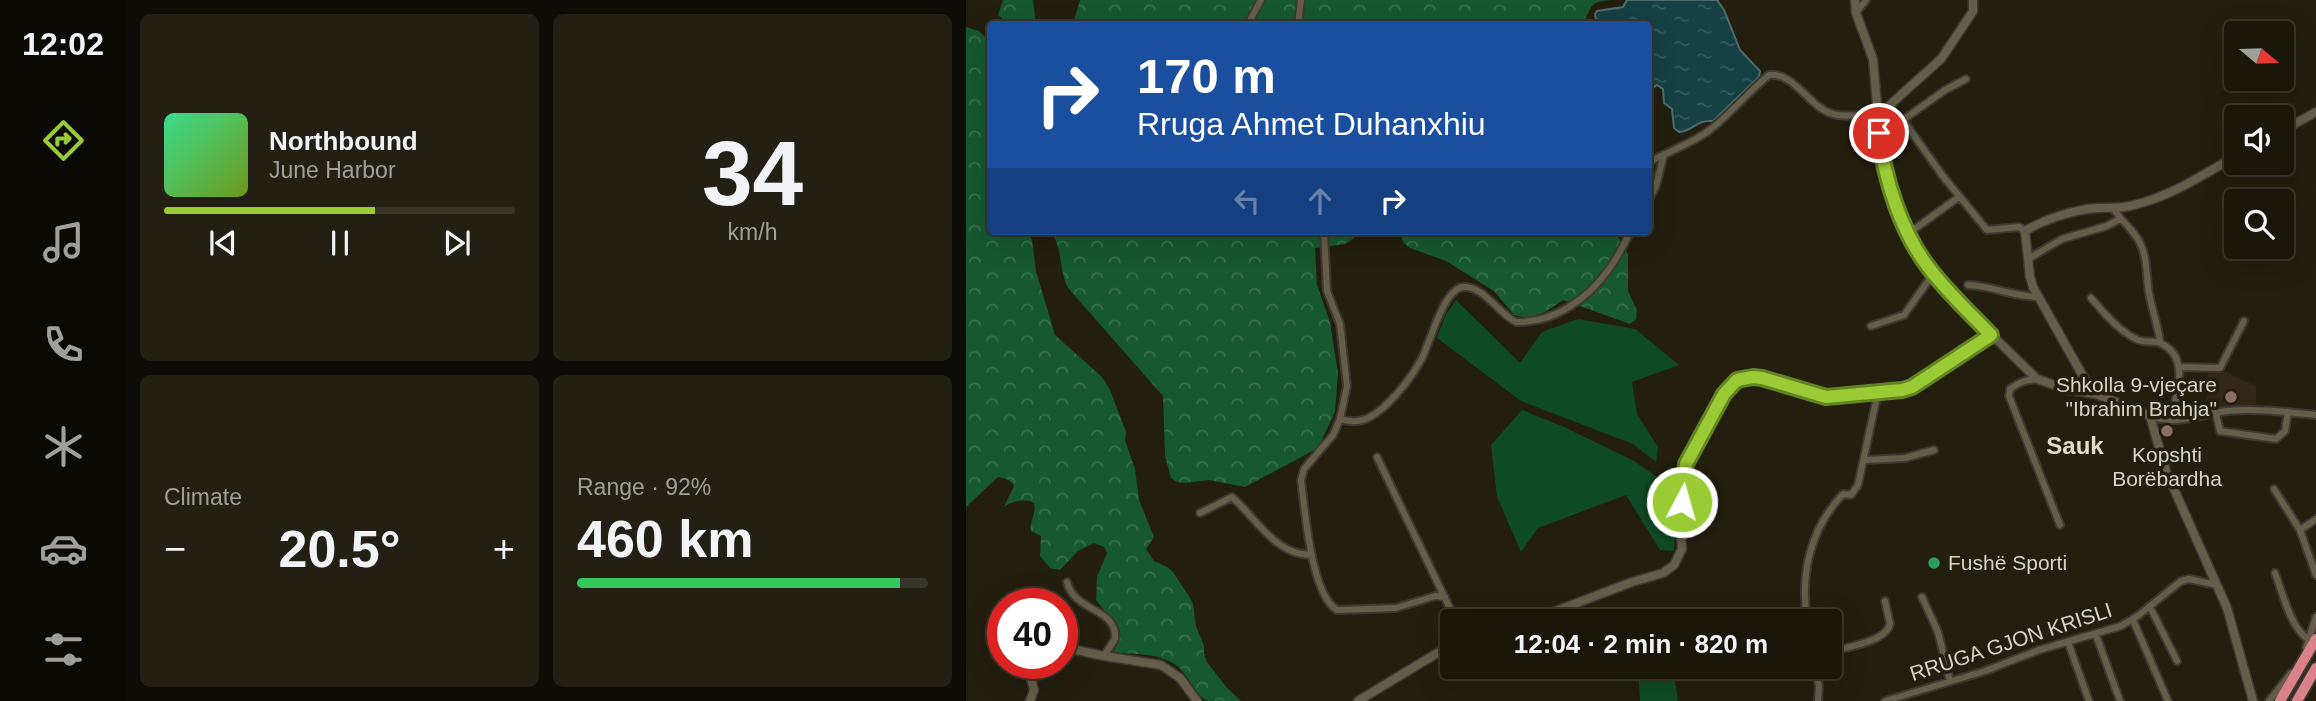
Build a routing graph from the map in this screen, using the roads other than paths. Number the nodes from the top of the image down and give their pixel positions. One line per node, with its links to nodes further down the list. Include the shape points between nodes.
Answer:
1 (1261, 0): 7 (street)
2 (1301, 0): 8 (street)
3 (1855, 0): 6 (street)
4 (1866, 0): 6 (street)
5 (1973, 0): 11 (street, via 1973,11 1941,59)
6 (1856, 13): 11 (street, via 1873,59)
7 (1250, 21)
8 (1298, 21)
9 (1966, 79): 12 (street)
10 (2316, 113): 13 (street)
11 (1878, 117): 14 (street); 15 (street, via 1831,113 1786,78 1769,75 1708,131)
12 (1903, 120): 14 (street); 19 (street)
13 (2294, 125)
14 (1879, 133): 23 (street, via 1888,185)
15 (1664, 154): 16 (street); 18 (street)
16 (1652, 161)
17 (2224, 163): 20 (street, via 2186,186 2134,206)
18 (1652, 194)
19 (1959, 197): 22 (street, via 1987,230 2020,227); 23 (street)
20 (2113, 208): 21 (street); 22 (street, via 2091,208)
21 (2120, 219): 26 (street, via 2062,239); 34 (street, via 2143,251)
22 (2025, 231): 26 (street)
23 (1909, 233): 27 (street)
24 (1324, 235): 43 (street, via 1327,291 1340,324 1348,377)
25 (1629, 235): 43 (street, via 1603,277 1550,318 1516,322 1488,298 1469,288 1457,289 1443,307 1422,358 1395,397 1367,420)
26 (2028, 259): 29 (street)
27 (1933, 274): 32 (street, via 1904,314); 33 (street)
28 (1968, 285): 29 (street)
29 (2039, 297): 38 (street)
30 (2091, 298): 34 (street, via 2133,338)
31 (2244, 321): 35 (street, via 2220,369)
32 (1871, 326)
33 (1991, 335): 36 (street); 37 (street, via 1912,387)
34 (2160, 342): 35 (street, via 2175,355)
35 (2180, 367): 44 (street)
36 (2037, 379): 38 (street); 51 (street, via 2014,386 2009,396)
37 (1878, 392): 47 (street); 63 (street, via 1826,397 1762,378 1737,380 1724,394 1686,464 1678,560 1670,569)
38 (2096, 394): 41 (street)
39 (2288, 412): 40 (street); 40 (street, via 2285,431 2276,439 2220,431); 42 (street)
40 (2216, 414): 44 (street)
41 (2150, 416): 44 (street); 57 (street, via 2166,471)
42 (2316, 416)
43 (1340, 419): 53 (street, via 1302,474)
44 (2171, 419)
45 (1934, 450): 47 (street, via 1905,458)
46 (1377, 457): 58 (street)
47 (1865, 460): 64 (street, via 1854,493 1843,494 1820,523 1805,564)
48 (2274, 489): 52 (street)
49 (1200, 513): 53 (street, via 1232,497 1279,544 1297,554)
50 (2316, 519): 52 (street)
51 (2060, 525)
52 (2300, 530): 55 (street)
53 (1312, 555): 58 (street, via 1323,595 1337,610 1396,608)
54 (2275, 573): 69 (street, via 2302,634)
55 (2316, 575)
56 (1067, 582): 73 (street, via 1077,601 1114,626 1115,639)
57 (2217, 585): 61 (street, RRUGA GJON KRISLI, via 2181,581); 88 (street)
58 (1445, 597): 62 (street)
59 (1922, 597): 79 (street, via 1938,632)
60 (1885, 601): 70 (street, via 1890,624 1885,634)
61 (2150, 607): 66 (street, RRUGA GJON KRISLI); 74 (street)
62 (1451, 609)
63 (1562, 609)
64 (1807, 609)
65 (2316, 617): 69 (street)
66 (2133, 620): 67 (street, RRUGA GJON KRISLI); 87 (street)
67 (2096, 635): 68 (street, RRUGA GJON KRISLI); 86 (street)
68 (2068, 642): 79 (street, RRUGA GJON KRISLI); 85 (street)
69 (2314, 642): 89 (street); 90 (highway); 91 (highway, via 2304,673)
70 (1842, 649)
71 (1078, 650): 73 (street)
72 (1440, 652): 82 (street)
73 (1104, 656): 81 (street, via 1168,668)
74 (2177, 661)
75 (2316, 668): 92 (highway)
76 (1031, 679): 80 (street)
77 (1818, 679): 83 (street)
78 (2316, 680): 93 (highway)
79 (1950, 681): 84 (street, RRUGA GJON KRISLI)
80 (1030, 701)
81 (1196, 701)
82 (1358, 701)
83 (1818, 701)
84 (1885, 701)
85 (2089, 701)
86 (2120, 701)
87 (2168, 701)
88 (2253, 701)
89 (2269, 701)
90 (2280, 701)
91 (2286, 701)
92 (2297, 701)
93 (2304, 701)

